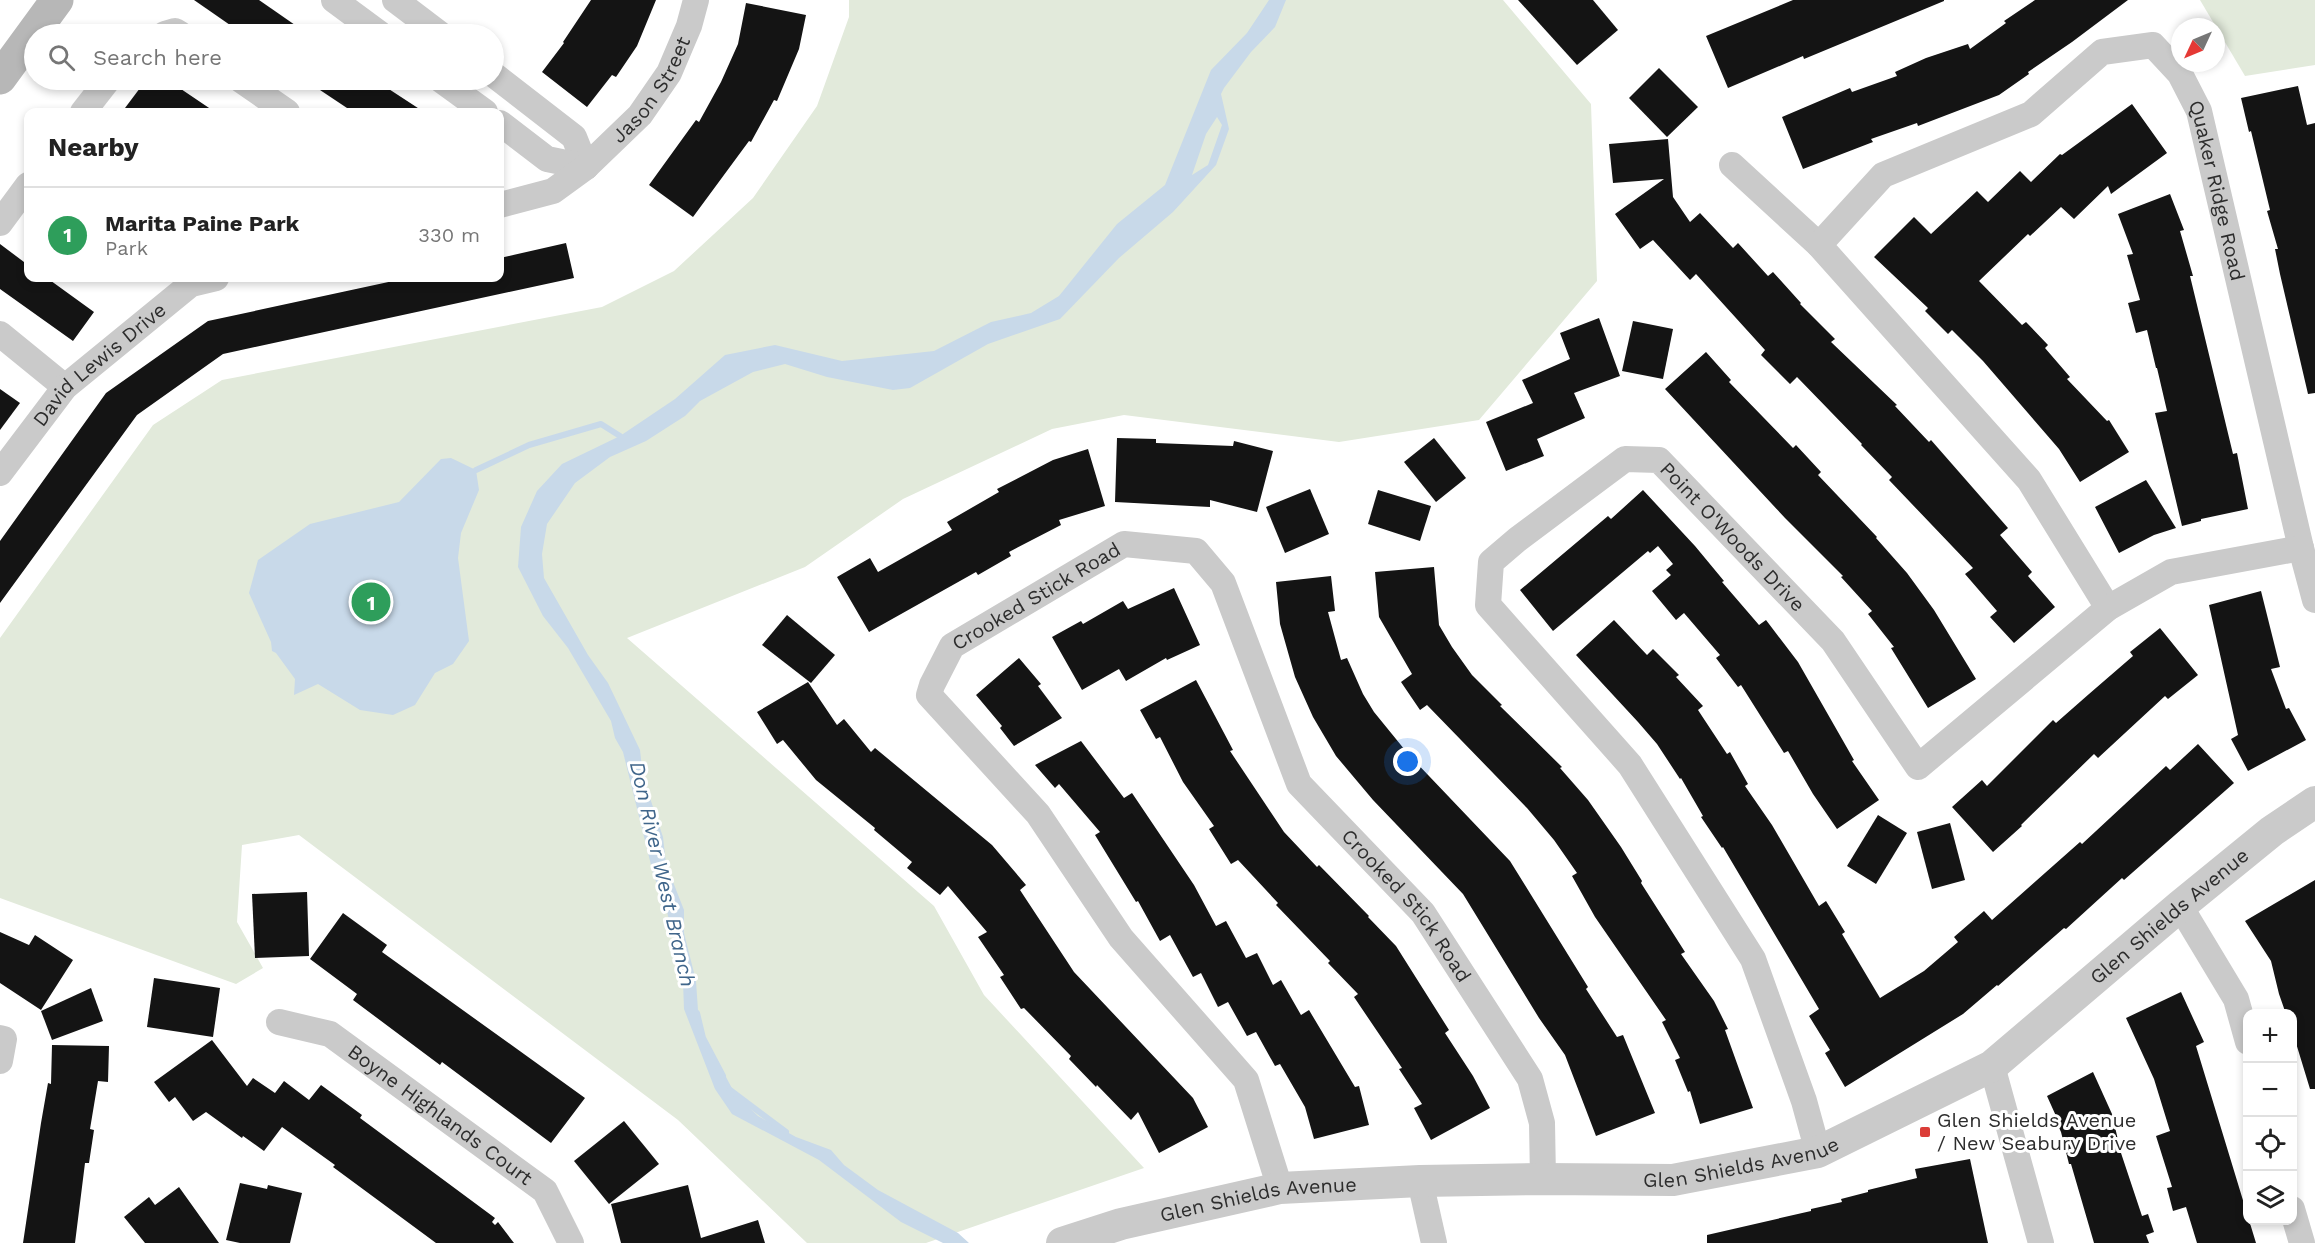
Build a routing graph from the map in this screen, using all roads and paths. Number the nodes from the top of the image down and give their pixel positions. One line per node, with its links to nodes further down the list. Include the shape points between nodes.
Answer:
1 (57, 0): 5 (main road)
2 (334, 0): 6 (street)
3 (395, 0): 7 (street)
4 (696, 0): 19 (street, Jason Street, via 669,73 640,115)
5 (39, 24)
6 (366, 24)
7 (427, 24)
8 (24, 45): 9 (main road)
9 (0, 78)
10 (504, 83): 19 (street, via 574,137)
11 (100, 90): 14 (street)
12 (255, 90): 15 (street)
13 (455, 90): 16 (street)
14 (86, 108)
15 (280, 108)
16 (480, 108)
17 (504, 126): 19 (street, via 547,159)
18 (1732, 165): 23 (street)
19 (586, 167): 21 (street, via 553,191)
20 (24, 190): 22 (street)
21 (504, 204)
22 (0, 223)
23 (1819, 245): 28 (street, Quaker Ridge Road, via 1883,175 2031,114 2102,52 2153,45 2180,74 2199,111); 30 (street, via 2029,480)
24 (199, 282): 26 (street, David Lewis Drive, via 191,284)
25 (0, 334): 26 (street)
26 (65, 387): 27 (street, David Lewis Drive)
27 (0, 473)
28 (2301, 548): 29 (street, Quaker Ridge Road); 30 (street, Point O'Woods Drive, via 2171,572)
29 (2315, 600)
30 (2108, 608): 38 (street, Point O'Woods Drive, via 1918,767 1833,641 1659,460 1625,459 1491,562 1488,605 1630,765 1753,959 1804,1101)
31 (2315, 802): 32 (street, Glen Shields Avenue, via 2272,831)
32 (2180, 906): 34 (street, via 2236,999); 37 (street, Glen Shields Avenue)
33 (279, 1022): 43 (street, Boyne Highlands Court, via 330,1034 518,1170 545,1191)
34 (2243, 1026)
35 (0, 1038): 36 (street, via 4,1039)
36 (0, 1061)
37 (1992, 1066): 38 (street, Glen Shields Avenue); 46 (street)
38 (1818, 1152): 39 (street, Glen Shields Avenue, via 1673,1180)
39 (1543, 1179): 40 (street, Glen Shields Avenue); 41 (street, Crooked Stick Road, via 1542,1123 1530,1079 1423,913 1299,784 1223,583 1196,551 1124,544 952,646 929,695 1038,814 1121,938 1246,1080)
40 (1420, 1181): 41 (street, Glen Shields Avenue); 45 (street)
41 (1280, 1188): 44 (street, Glen Shields Avenue, via 1120,1224)
42 (2297, 1225): 47 (street)
43 (571, 1243)
44 (1062, 1243)
45 (1434, 1243)
46 (2042, 1243)
47 (2302, 1243)

